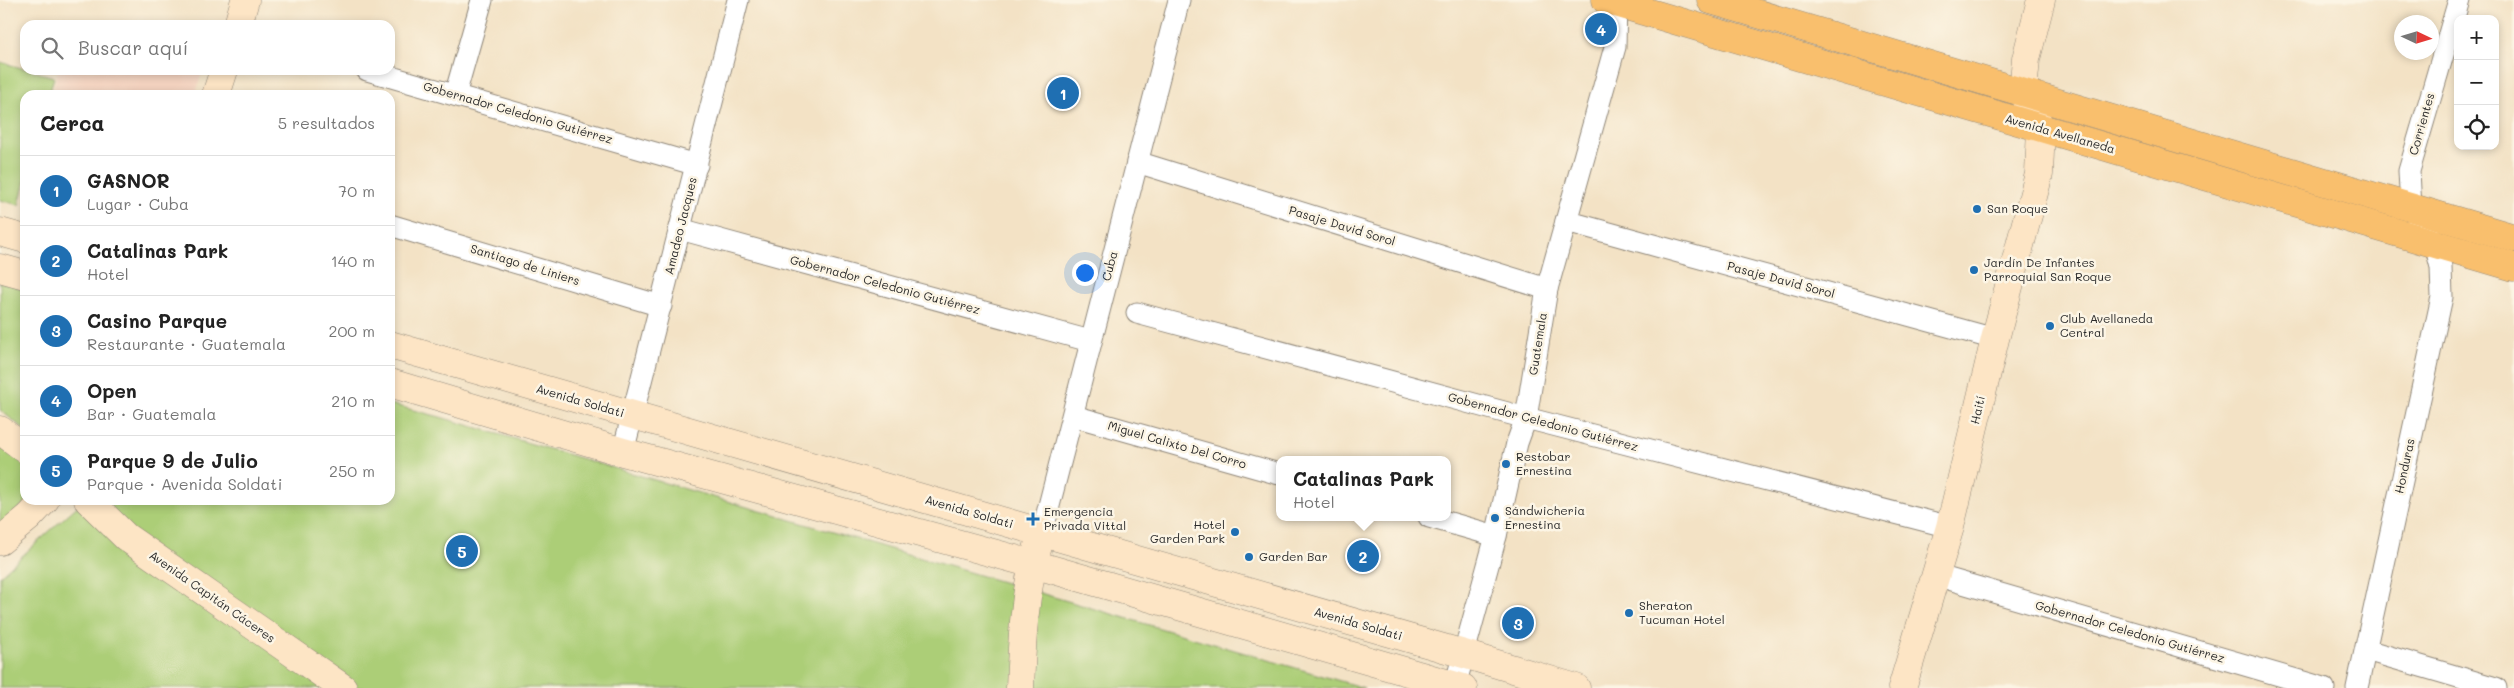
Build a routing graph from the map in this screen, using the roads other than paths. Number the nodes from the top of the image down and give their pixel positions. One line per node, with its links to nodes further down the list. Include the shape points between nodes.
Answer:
1 (245, 0): 9 (main road)
2 (482, 0): 14 (street)
3 (738, 0): 17 (street, Amadeo Jacques)
4 (1179, 0): 16 (street, Cuba)
5 (1711, 0): 13 (main road)
6 (2041, 0): 13 (main road, via 2026,59)
7 (2459, 0): 18 (street, Corrientes, via 2409,170)
8 (1612, 1): 15 (main road, Avenida Avellaneda); 19 (street, Guatemala, via 1615,47)
9 (239, 20)
10 (222, 75): 12 (main road)
11 (384, 75): 14 (street, Gobernador Celedonio Gutiérrez)
12 (218, 90)
13 (2023, 92): 15 (main road); 18 (main road)
14 (454, 95): 17 (street, Gobernador Celedonio Gutiérrez)
15 (2041, 128): 25 (main road, Avenida Avellaneda); 32 (main road, Haití, via 2038,174)
16 (1138, 162): 29 (street, Pasaje David Sorol); 33 (street, Cuba)
17 (697, 164): 21 (street, Amadeo Jacques)
18 (2411, 208): 24 (main road); 25 (street)
19 (1566, 221): 29 (street, Guatemala); 32 (street, Pasaje David Sorol)
20 (395, 226): 30 (street, Santiago de Liniers)
21 (680, 229): 30 (street, Amadeo Jacques); 33 (street, Gobernador Celedonio Gutiérrez)
22 (0, 232): 23 (main road)
23 (20, 238)
24 (2514, 238)
25 (2435, 244): 26 (main road, Avenida Avellaneda); 52 (street, Honduras, via 2441,267 2442,298)
26 (2514, 267)
27 (0, 268): 28 (main road)
28 (20, 274)
29 (1547, 289): 38 (street, Guatemala)
30 (661, 306): 36 (street, Amadeo Jacques)
31 (1137, 313): 38 (street, Gobernador Celedonio Gutiérrez)
32 (1995, 339): 46 (main road, Haití)
33 (1090, 341): 37 (street, Cuba)
34 (395, 346): 36 (main road, Avenida Soldati)
35 (395, 384): 41 (main road)
36 (633, 416): 41 (street, Amadeo Jacques); 47 (main road, Avenida Soldati)
37 (1074, 416): 42 (street, Miguel Calixto Del Corro); 47 (street, Cuba)
38 (1526, 418): 46 (street, Gobernador Celedonio Gutiérrez); 48 (street, Guatemala)
39 (0, 430): 40 (main road)
40 (20, 445)
41 (623, 452): 50 (main road)
42 (1276, 473)
43 (41, 505): 49 (main road)
44 (93, 505): 55 (main road, Avenida Capitán Cáceres, via 126,537)
45 (1443, 521): 48 (street)
46 (1950, 527): 51 (main road, Haití)
47 (1042, 533): 50 (main road); 53 (main road, Avenida Soldati)
48 (1496, 536): 53 (street, Guatemala)
49 (0, 541)
50 (1033, 564): 54 (main road); 56 (main road, via 1022,638)
51 (1935, 575): 58 (main road, Haití); 59 (street, Gobernador Celedonio Gutiérrez)
52 (2366, 650): 60 (street, Honduras); 61 (street)
53 (1464, 654): 54 (street, Guatemala); 57 (main road, Avenida Soldati)
54 (1459, 687)
55 (343, 688)
56 (1020, 688)
57 (1576, 688)
58 (1902, 688)
59 (2324, 688)
60 (2357, 688)
61 (2496, 688)

